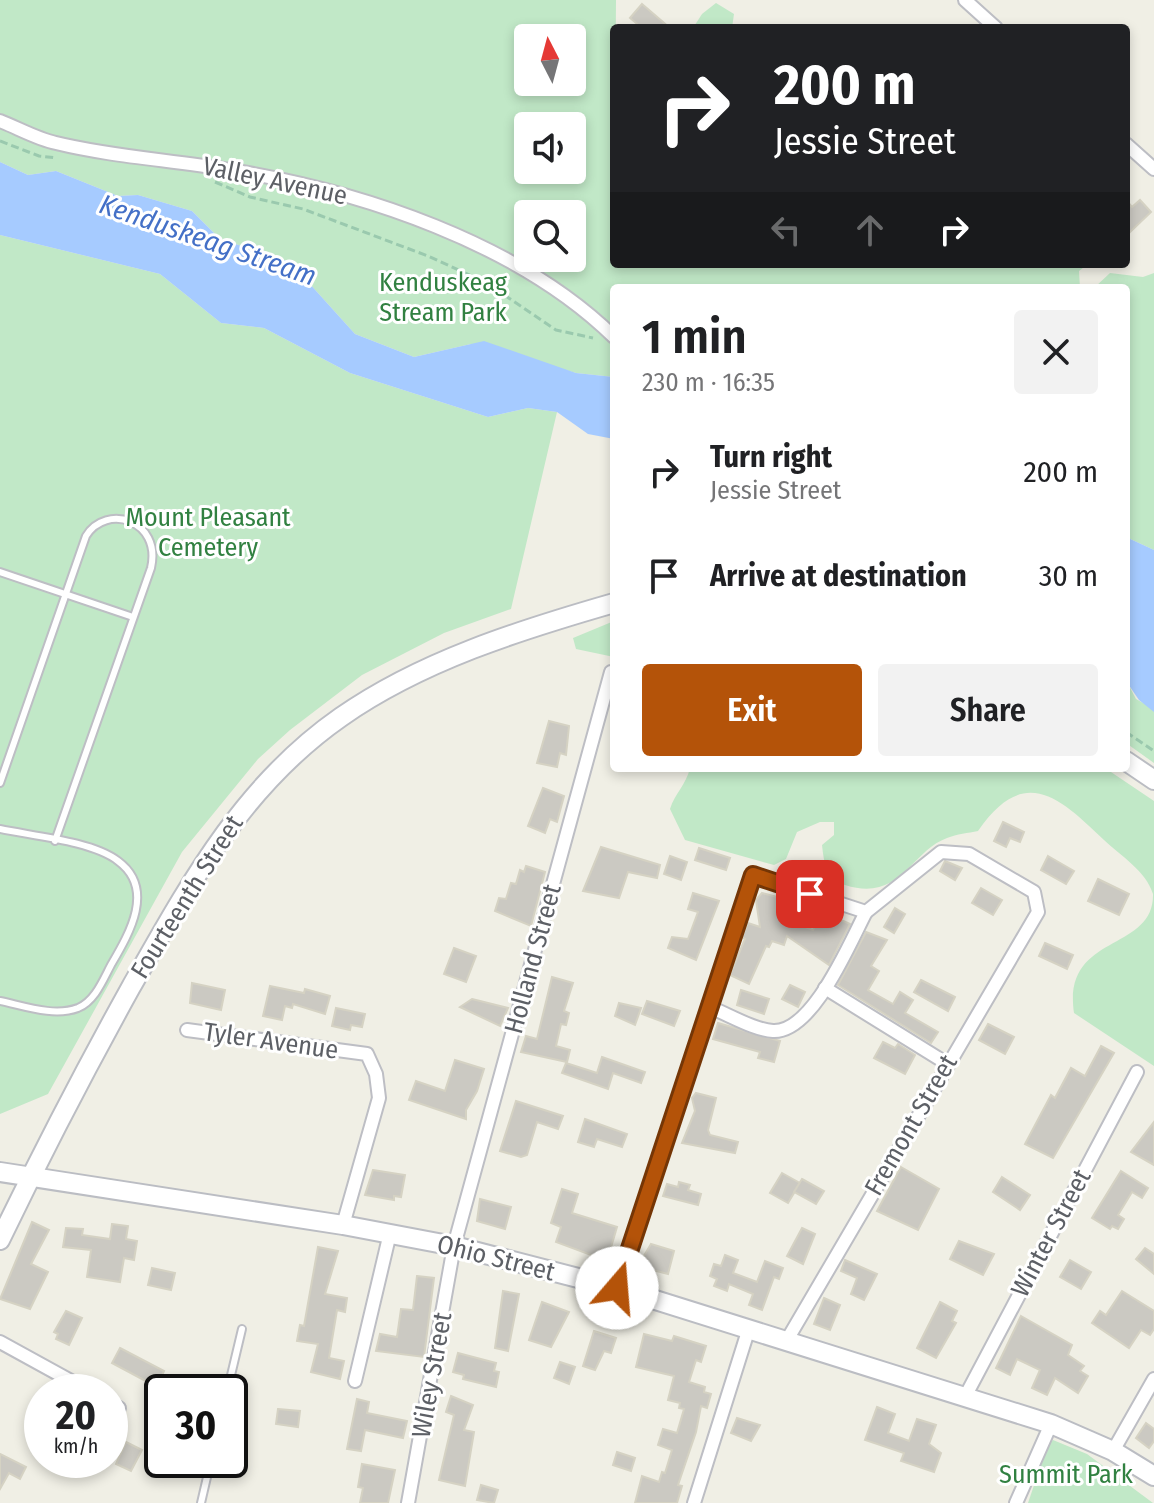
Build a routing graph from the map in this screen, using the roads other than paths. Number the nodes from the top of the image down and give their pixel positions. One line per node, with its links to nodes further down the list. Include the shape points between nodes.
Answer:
1 (965, 0): 2 (street)
2 (992, 24)
3 (0, 121): 6 (street, Valley Avenue, via 54,143 345,192 500,255 557,290)
4 (1130, 148): 5 (street)
5 (1154, 169)
6 (608, 338)
7 (0, 572): 8 (lane)
8 (68, 595): 10 (lane); 10 (lane, via 91,528 106,521 129,522 149,534 154,549); 14 (lane)
9 (610, 604): 25 (street, Fourteenth Street, via 482,645 397,684 303,746 235,816 218,842 132,985)
10 (133, 617): 16 (lane)
11 (610, 676): 29 (street, Holland Street)
12 (1130, 764): 13 (street)
13 (1154, 780)
14 (0, 783)
15 (0, 829): 16 (lane)
16 (55, 841): 19 (lane, via 94,849 125,868 137,899 132,927 84,1005 60,1011)
17 (866, 912): 18 (street); 20 (street, via 753,875); 22 (street, Fremont Street, via 941,852 969,854 1034,892 1038,912)
18 (825, 988): 20 (street, via 797,1023 774,1031); 22 (street)
19 (0, 1001)
20 (709, 1007): 30 (street)
21 (187, 1030): 26 (street, Tyler Avenue, via 367,1054 379,1098)
22 (946, 1063): 33 (street, Fremont Street)
23 (1137, 1072): 39 (street, Winter Street)
24 (0, 1172): 25 (street, Ohio Street)
25 (30, 1177): 26 (street, Ohio Street); 28 (street, Fourteenth Street)
26 (343, 1225): 27 (street, Ohio Street)
27 (390, 1233): 29 (street, Ohio Street); 38 (street)
28 (0, 1240)
29 (454, 1246): 30 (street, Ohio Street); 45 (street, Wiley Street)
30 (617, 1288): 31 (street, Ohio Street)
31 (749, 1328): 33 (street, Ohio Street); 46 (street)
32 (242, 1329): 36 (lane)
33 (787, 1340): 39 (street, Ohio Street)
34 (0, 1342): 35 (street)
35 (58, 1374)
36 (231, 1374)
37 (1154, 1379): 41 (street)
38 (355, 1381)
39 (966, 1395): 40 (street, Ohio Street)
40 (1051, 1424): 41 (street, Ohio Street); 47 (street)
41 (1113, 1451): 42 (street, Ohio Street)
42 (1154, 1476)
43 (207, 1478): 44 (lane)
44 (201, 1503)
45 (408, 1503)
46 (694, 1503)
47 (1016, 1503)

